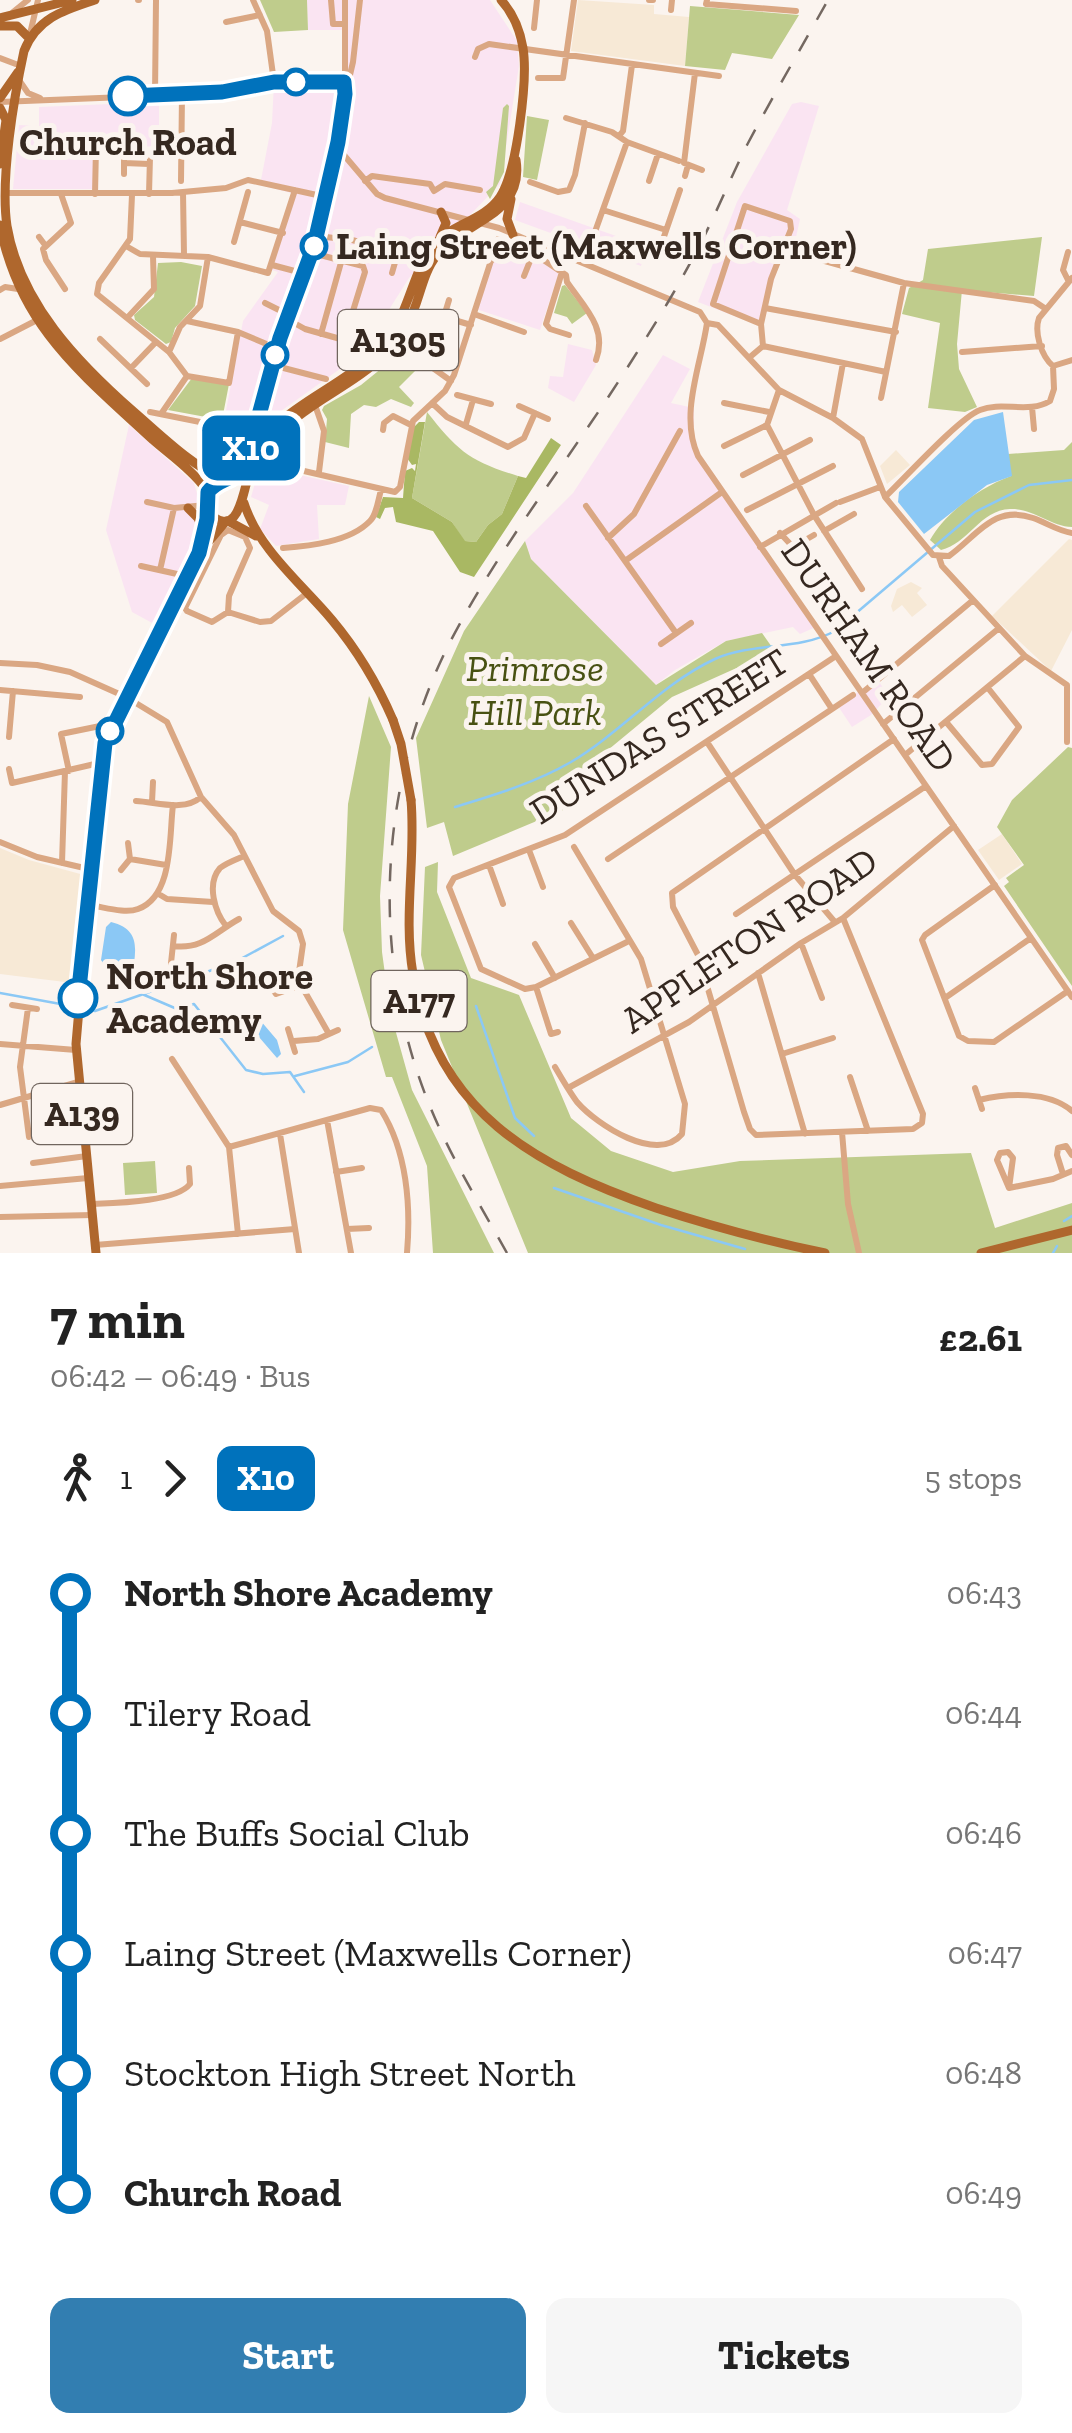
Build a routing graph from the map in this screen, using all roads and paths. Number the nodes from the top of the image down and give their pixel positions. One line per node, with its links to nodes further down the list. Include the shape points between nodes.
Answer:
1 (28, 0): 18 (street)
2 (94, 0): 23 (main road, via 48,18)
3 (156, 0): 37 (street)
4 (253, 0): 17 (street)
5 (331, 0): 20 (street, via 333,24)
6 (345, 0): 20 (street)
7 (360, 0): 24 (street)
8 (501, 0): 25 (main road)
9 (537, 0): 22 (street)
10 (574, 0): 27 (street)
11 (672, 0): 15 (street)
12 (61, 1): 14 (main road)
13 (706, 2): 16 (street)
14 (37, 5): 18 (main road); 23 (street)
15 (671, 10)
16 (796, 10)
17 (260, 16): 19 (street); 35 (street)
18 (0, 17)
19 (226, 22)
20 (344, 24): 36 (street)
21 (0, 26): 23 (main road, via 17,26)
22 (534, 28)
23 (29, 38): 30 (main road)
24 (355, 44): 36 (street); 39 (street)
25 (523, 49): 26 (street, via 482,44); 27 (street); 51 (main road)
26 (475, 56)
27 (566, 56): 29 (street); 33 (street, via 564,78)
28 (0, 58): 30 (street)
29 (632, 65): 31 (street); 45 (street)
30 (21, 66): 34 (main road); 42 (main road)
31 (695, 73): 32 (street); 54 (street)
32 (719, 76)
33 (538, 78)
34 (19, 80): 40 (street); 41 (main road)
35 (274, 82): 36 (street); 38 (street)
36 (344, 82): 39 (street)
37 (155, 94): 38 (street); 40 (street)
38 (182, 94): 61 (street)
39 (345, 94): 49 (street)
40 (44, 100): 41 (street)
41 (16, 101): 42 (street); 71 (main road)
42 (0, 103): 46 (main road)
43 (566, 118): 44 (street)
44 (585, 122): 45 (street); 64 (street, via 572,186 545,192)
45 (619, 136): 47 (street)
46 (2, 137): 53 (main road)
47 (626, 142): 50 (street); 79 (street)
48 (96, 147): 73 (street)
49 (337, 147): 55 (street); 56 (street)
50 (658, 154): 52 (street); 62 (street)
51 (515, 157): 63 (main road); 80 (main road, via 500,196)
52 (679, 162)
53 (0, 164)
54 (688, 165): 57 (street); 59 (street)
55 (354, 166): 56 (street); 60 (street)
56 (332, 169): 88 (street)
57 (702, 170)
58 (124, 174): 75 (street, via 124,159 150,161)
59 (685, 176)
60 (368, 178): 66 (street, via 430,184); 78 (street, via 384,198)
61 (181, 181)
62 (649, 181)
63 (514, 182): 83 (main road, A1305, via 497,212); 87 (main road, via 507,212)
64 (530, 182)
65 (295, 190): 69 (street, via 248,180); 76 (street); 86 (street)
66 (434, 190): 67 (street, via 445,184); 78 (street)
67 (480, 190)
68 (680, 190): 85 (street)
69 (183, 192): 75 (street); 102 (street)
70 (248, 192): 82 (street)
71 (6, 193): 72 (street); 128 (main road, via 15,257)
72 (60, 194): 73 (street); 95 (street, via 70,223)
73 (95, 194): 74 (street)
74 (132, 194): 75 (street); 96 (street)
75 (149, 194)
76 (317, 195)
77 (640, 208): 81 (street)
78 (436, 210): 80 (street); 91 (main road, via 446,223)
79 (603, 210): 81 (street); 94 (street)
80 (471, 220): 83 (street); 91 (main road)
81 (635, 221): 85 (street)
82 (240, 222): 86 (street); 93 (street)
83 (482, 223): 87 (street); 142 (main road, A1305, via 440,251 416,308)
84 (0, 225): 104 (main road)
85 (666, 230): 101 (street)
86 (282, 233): 109 (street)
87 (513, 234): 97 (street)
88 (317, 236): 92 (street); 113 (street)
89 (39, 237): 95 (street)
90 (498, 238): 108 (street)
91 (439, 239): 142 (main road, A1305, via 424,259)
92 (347, 241): 107 (street); 111 (street, via 398,252)
93 (234, 242)
94 (591, 243)
95 (45, 245): 116 (street, via 43,254)
96 (126, 246): 103 (street); 129 (street, via 96,288)
97 (534, 249): 110 (street); 114 (street); 131 (street, via 700,312)
98 (1068, 252): 115 (street, via 1064,270)
99 (470, 253): 108 (street)
100 (320, 254): 107 (street)
101 (658, 254)
102 (184, 255): 103 (street); 105 (street)
103 (153, 256): 129 (street, via 154,289)
104 (3, 257): 119 (main road)
105 (208, 257): 109 (street); 130 (street, via 200,306)
106 (814, 258): 117 (street)
107 (342, 260): 137 (street); 137 (street, via 365,272 344,340)
108 (492, 260): 125 (street)
109 (270, 269): 113 (street)
110 (562, 272): 138 (street, via 546,322); 149 (street, via 598,326)
111 (392, 273)
112 (71, 274): 116 (street)
113 (306, 274): 126 (street)
114 (524, 276)
115 (1070, 279): 124 (street)
116 (60, 281): 120 (street)
117 (904, 283): 124 (street, via 1034,301); 136 (street)
118 (2, 289): 119 (street)
119 (18, 289): 128 (main road)
120 (65, 289)
121 (449, 300): 127 (street)
122 (265, 303): 126 (street)
123 (765, 308): 132 (street); 132 (street, via 790,221 746,206 713,304); 136 (street)
124 (1046, 309): 145 (street, via 1036,326)
125 (474, 314): 133 (street); 135 (street)
126 (288, 317): 137 (street); 146 (street)
127 (444, 317): 133 (street); 139 (street)
128 (41, 318): 141 (street); 194 (main road, via 182,455); 202 (main road, via 85,378 198,478)
129 (127, 318): 143 (street)
130 (186, 321): 134 (street); 147 (street)
131 (707, 324): 150 (street, via 718,325); 198 (street, DURHAM ROAD, via 690,431)
132 (761, 324): 144 (street)
133 (470, 325): 159 (street)
134 (238, 332): 146 (street); 157 (street, via 229,383)
135 (524, 332)
136 (896, 332): 156 (street)
137 (321, 334)
138 (569, 335)
139 (438, 336)
140 (100, 339): 155 (street)
141 (0, 340)
142 (393, 340): 159 (street); 168 (main road, A1305, via 381,360); 181 (main road, A1305)
143 (156, 342): 147 (street); 155 (street)
144 (763, 346): 150 (street); 152 (street)
145 (1042, 346): 148 (street); 154 (street)
146 (276, 348): 153 (street)
147 (168, 352): 157 (street)
148 (961, 352)
149 (596, 354)
150 (750, 357): 161 (street)
151 (1072, 360): 154 (street)
152 (843, 363): 156 (street); 176 (street)
153 (272, 365): 158 (street); 171 (street)
154 (1052, 366): 170 (street, via 1050,401)
155 (132, 367): 160 (street)
156 (886, 372): 163 (street)
157 (187, 376): 175 (street)
158 (326, 380)
159 (451, 381): 165 (street)
160 (147, 384)
161 (779, 390): 173 (street); 176 (street)
162 (458, 395): 164 (street)
163 (881, 398)
164 (473, 400): 166 (street); 179 (street)
165 (432, 403): 178 (street); 179 (street)
166 (491, 404)
167 (724, 404): 173 (street)
168 (315, 406): 181 (main road, A1305); 192 (street, via 324,431)
169 (519, 406): 174 (street)
170 (1032, 407): 182 (street); 199 (street, via 974,412)
171 (263, 409): 181 (street); 185 (street)
172 (150, 412): 175 (street)
173 (769, 412): 180 (street)
174 (535, 413): 177 (street); 179 (street, via 524,438 508,446)
175 (161, 414): 185 (street)
176 (832, 418): 196 (street, via 862,440)
177 (548, 419)
178 (411, 424): 183 (street, via 393,416); 197 (street, via 400,487)
179 (466, 424)
180 (767, 425): 187 (street); 189 (street)
181 (278, 428): 188 (main road, A1305); 190 (main road, A1305)
182 (1034, 429)
183 (383, 430)
184 (680, 432): 216 (street, via 634,514)
185 (255, 433): 190 (street)
186 (810, 440): 189 (street)
187 (724, 446)
188 (260, 452): 192 (street, via 265,462); 200 (main road, A1305)
189 (782, 454): 193 (street); 195 (street)
190 (247, 459): 194 (main road, A1305)
191 (833, 466): 195 (street)
192 (319, 472): 197 (street)
193 (743, 475)
194 (226, 481): 200 (main road); 202 (main road, via 211,487)
195 (798, 484): 206 (street); 208 (street)
196 (880, 487): 199 (street); 208 (street)
197 (381, 490): 217 (street, via 364,526)
198 (722, 492): 218 (street, DURHAM ROAD); 223 (street)
199 (885, 497): 222 (street)
200 (243, 499): 209 (main road, A139); 215 (main road, A177)
201 (147, 502): 204 (street)
202 (206, 505): 205 (street); 209 (main road); 211 (main road, A139)
203 (586, 506): 216 (street)
204 (174, 508): 205 (street); 225 (street)
205 (188, 508): 211 (main road)
206 (748, 510)
207 (854, 514): 210 (street)
208 (814, 515): 210 (street); 212 (street)
209 (227, 521): 215 (main road, A177); 220 (main road, A139)
210 (824, 531): 227 (street)
211 (204, 532): 220 (main road, A139)
212 (780, 533): 214 (street, via 793,547); 218 (street)
213 (1072, 533): 222 (street, via 1006,514 949,556)
214 (814, 535)
215 (260, 538): 228 (main road, A177)
216 (608, 538): 223 (street)
217 (292, 547): 219 (street); 221 (street)
218 (760, 547): 235 (street, DURHAM ROAD)
219 (283, 548)
220 (199, 553): 246 (main road, A139)
221 (293, 556)
222 (936, 556): 229 (street)
223 (625, 562): 233 (street)
224 (141, 566): 225 (street)
225 (160, 570): 226 (street)
226 (177, 574)
227 (862, 589)
228 (308, 592): 230 (street, via 271,621); 364 (main road, A177, bridge, via 373,677 393,720 411,800 408,922 416,992 441,1057 486,1117 548,1164 599,1187 700,1222)
229 (972, 601): 232 (street); 242 (street)
230 (228, 612): 230 (street, via 250,548 228,530 185,608 212,622)
231 (691, 623): 233 (street)
232 (998, 630): 236 (street); 250 (street)
233 (676, 634): 234 (street)
234 (661, 644)
235 (836, 656): 238 (street, DUNDAS STREET); 242 (street, DURHAM ROAD)
236 (1025, 656): 239 (street); 255 (street, via 1067,686)
237 (0, 663): 246 (street, via 70,672)
238 (808, 674): 248 (street); 254 (street, DUNDAS STREET)
239 (988, 688): 249 (street); 249 (street, via 1019,727 992,764 982,764)
240 (0, 690): 241 (street)
241 (13, 691): 244 (street); 252 (street)
242 (862, 694): 250 (street, DURHAM ROAD)
243 (852, 695): 248 (street)
244 (66, 696): 245 (street); 247 (street)
245 (80, 697)
246 (126, 697): 257 (main road, A139); 263 (street, via 169,725)
247 (63, 709)
248 (832, 710): 260 (street)
249 (946, 723): 256 (street)
250 (884, 724): 253 (street, DURHAM ROAD)
251 (100, 726): 259 (street, via 61,734)
252 (9, 737)
253 (894, 739): 256 (street, DURHAM ROAD); 268 (street)
254 (708, 742): 260 (street); 271 (street, DUNDAS STREET, via 566,835)
255 (1067, 742)
256 (905, 755): 262 (street, DURHAM ROAD)
257 (100, 763): 259 (street); 279 (main road, A139)
258 (9, 770): 259 (street, via 12,783)
259 (67, 771): 276 (street)
260 (731, 777): 268 (street); 275 (street)
261 (154, 782): 265 (street)
262 (926, 786): 267 (street, DURHAM ROAD); 281 (street)
263 (201, 798): 266 (street); 273 (street)
264 (136, 801): 265 (street)
265 (152, 802): 266 (street)
266 (173, 805): 277 (street)
267 (954, 826): 282 (street, DURHAM ROAD); 289 (street, APPLETON ROAD)
268 (763, 828): 281 (street); 311 (street, via 672,893)
269 (0, 842): 276 (street)
270 (128, 843): 274 (street)
271 (529, 850): 278 (street, DUNDAS STREET); 283 (street)
272 (579, 850): 296 (street)
273 (244, 856): 285 (street, via 218,872); 305 (street, via 273,911 302,939)
274 (130, 859): 277 (street); 280 (street)
275 (608, 859)
276 (62, 863): 279 (street)
277 (166, 865): 284 (street)
278 (489, 865): 286 (street); 306 (street, DUNDAS STREET, via 454,878 449,888 481,969 525,989)
279 (93, 870): 287 (main road, A139)
280 (121, 870)
281 (795, 875): 288 (street); 291 (street)
282 (995, 885): 295 (street, DURHAM ROAD); 309 (street, via 922,940)
283 (543, 887)
284 (157, 893): 285 (street); 287 (street, via 135,910)
285 (213, 902): 293 (street)
286 (503, 904)
287 (90, 906): 323 (main road, A139)
288 (736, 914)
289 (843, 918): 291 (street, APPLETON ROAD); 336 (street, via 923,1114 913,1129)
290 (239, 919): 293 (street)
291 (834, 921): 297 (street, APPLETON ROAD)
292 (571, 923): 300 (street)
293 (226, 926): 299 (street, via 207,942)
294 (174, 934): 299 (street)
295 (1031, 938): 307 (street, DURHAM ROAD); 309 (street)
296 (629, 941): 300 (street); 318 (street)
297 (801, 943): 302 (street, APPLETON ROAD); 308 (street)
298 (535, 944): 303 (street)
299 (173, 946): 301 (street)
300 (594, 958): 303 (street)
301 (170, 963)
302 (758, 973): 311 (street, APPLETON ROAD); 325 (street)
303 (555, 978): 306 (street)
304 (270, 984): 305 (street, via 276,994)
305 (301, 985): 317 (street)
306 (536, 987): 316 (street, via 551,1034)
307 (1070, 994): 309 (street, via 994,1042 959,1036)
308 (822, 998)
309 (945, 998)
310 (12, 1005): 312 (street)
311 (712, 1005): 318 (street, APPLETON ROAD); 339 (street, via 750,1129 756,1135)
312 (28, 1008): 313 (street); 322 (street)
313 (38, 1010)
314 (288, 1029): 320 (street)
315 (338, 1030): 317 (street)
316 (558, 1032)
317 (329, 1034): 320 (street)
318 (666, 1036): 330 (street, APPLETON ROAD); 330 (street, via 686,1118 671,1144 657,1147 622,1134)
319 (833, 1038): 325 (street)
320 (294, 1041): 324 (street)
321 (0, 1044): 322 (street)
322 (22, 1046): 323 (street); 332 (street)
323 (76, 1050): 329 (main road, A139)
324 (295, 1052)
325 (782, 1054): 339 (street)
326 (171, 1059): 341 (street)
327 (556, 1067): 330 (street)
328 (850, 1077): 336 (street)
329 (78, 1082): 332 (street); 343 (main road, A139)
330 (568, 1088)
331 (975, 1088): 334 (street, via 980,1104 1015,1095 1054,1098)
332 (24, 1099): 333 (street); 340 (street)
333 (0, 1104)
334 (1072, 1111)
335 (327, 1120): 338 (street); 348 (street); 363 (street, via 381,1110 404,1176)
336 (868, 1131): 337 (street)
337 (842, 1132): 339 (street); 365 (street)
338 (280, 1134): 341 (street); 357 (street)
339 (806, 1134)
340 (29, 1136)
341 (229, 1146): 359 (street)
342 (1072, 1155): 349 (street, via 1066,1146 1058,1148)
343 (87, 1156): 344 (street); 350 (main road, A139)
344 (33, 1163)
345 (190, 1168): 353 (street, via 188,1189)
346 (362, 1168): 348 (street)
347 (1072, 1171): 349 (street)
348 (336, 1172): 356 (street)
349 (1063, 1174): 352 (street)
350 (89, 1178): 351 (street); 353 (main road, A139)
351 (0, 1186)
352 (1010, 1188): 352 (street, via 1013,1158 1000,1153 997,1160)
353 (92, 1210): 354 (street); 360 (main road, A139)
354 (0, 1217)
355 (369, 1228): 356 (street)
356 (347, 1229): 362 (street)
357 (295, 1230): 359 (street); 361 (street)
358 (1072, 1230): 366 (main road)
359 (238, 1234): 360 (street)
360 (95, 1249)
361 (298, 1253)
362 (351, 1253)
363 (408, 1253)
364 (824, 1253)
365 (859, 1253)
366 (981, 1253)

